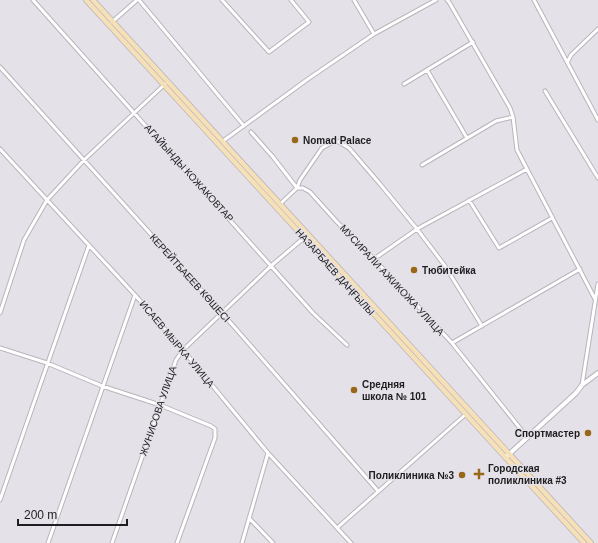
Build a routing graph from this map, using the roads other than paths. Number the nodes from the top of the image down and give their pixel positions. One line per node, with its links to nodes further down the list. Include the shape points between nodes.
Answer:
1 (33, 0): 22 (street, АГАЙЫНДЫ КОЖАКОВТАР)
2 (86, 0): 12 (main road, НАЗАРБАЕВ ДАҢҒЫЛЫ)
3 (93, 0): 12 (main road, НАЗАРБАЕВ ДАҢҒЫЛЫ)
4 (138, 0): 12 (street); 25 (street)
5 (222, 0): 6 (street, via 269,52 309,22)
6 (291, 0)
7 (354, 0): 14 (street)
8 (436, 0): 14 (street)
9 (454, 0): 11 (street)
10 (534, 0): 16 (street)
11 (448, 1): 15 (street)
12 (111, 23): 19 (main road, НАЗАРБАЕВ ДАҢҒЫЛЫ)
13 (598, 30): 16 (street, via 571,55)
14 (374, 34): 25 (street, via 308,78)
15 (473, 42): 18 (street); 23 (street)
16 (568, 61): 24 (street)
17 (0, 67): 30 (street, КЕРЕЙТБАЕЕВ КӨШЕСІ)
18 (427, 70): 20 (street); 27 (street)
19 (166, 83): 22 (street); 28 (main road, НАЗАРБАЕВ ДАҢҒЫЛЫ); 40 (main road, НАЗАРБАЕВ ДАҢҒЫЛЫ)
20 (404, 84)
21 (545, 91): 33 (street)
22 (135, 113): 30 (street); 43 (street, АГАЙЫНДЫ КОЖАКОВТАР)
23 (514, 117): 27 (street, via 496,122); 32 (street, via 517,150)
24 (598, 120)
25 (244, 126): 28 (street)
26 (251, 132): 34 (street, МУСИРАЛИ АЖИКОЖА УЛИЦА)
27 (467, 138): 31 (street)
28 (223, 141): 37 (main road, НАЗАРБАЕВ ДАҢҒЫЛЫ)
29 (0, 149): 35 (street, ИСАЕВ МЫРКА УЛИЦА)
30 (84, 160): 35 (street); 49 (street, КЕРЕЙТБАЕЕВ КӨШЕСІ)
31 (422, 165)
32 (527, 169): 36 (street); 38 (street)
33 (598, 178)
34 (297, 188): 37 (street); 39 (street, via 322,148 337,141 349,148); 42 (street, МУСИРАЛИ АЖИКОЖА УЛИЦА, via 310,192)
35 (47, 200): 41 (street, ИСАЕВ МЫРКА УЛИЦА); 48 (street, via 24,240)
36 (470, 200): 38 (street, via 499,248); 39 (street)
37 (280, 204): 40 (main road, НАЗАРБАЕВ ДАҢҒЫЛЫ)
38 (552, 218): 44 (street)
39 (417, 229): 42 (street); 50 (street, via 445,266)
40 (306, 236): 43 (street, ЖУНИСОВА УЛИЦА); 60 (main road, НАЗАРБАЕВ ДАҢҒЫЛЫ); 63 (main road, НАЗАРБАЕВ ДАҢҒЫЛЫ)
41 (89, 245): 46 (street, ИСАЕВ МЫРКА УЛИЦА); 55 (street)
42 (374, 259): 51 (street, МУСИРАЛИ АЖИКОЖА УЛИЦА)
43 (272, 266): 49 (street, ЖУНИСОВА УЛИЦА); 52 (street, АГАЙЫНДЫ КОЖАКОВТАР, via 313,313)
44 (580, 269): 47 (street); 50 (street)
45 (598, 284): 47 (street)
46 (135, 295): 54 (street, ИСАЕВ МЫРКА УЛИЦА); 58 (street)
47 (595, 299): 57 (street)
48 (0, 313)
49 (222, 313): 54 (street, ЖУНИСОВА УЛИЦА); 64 (street, КЕРЕЙТБАЕЕВ КӨШЕСІ)
50 (482, 326): 51 (street)
51 (452, 343): 61 (street, МУСИРАЛИ АЖИКОЖА УЛИЦА)
52 (347, 345)
53 (0, 348): 55 (street)
54 (183, 350): 59 (street, ЖУНИСОВА УЛИЦА, via 176,360); 62 (street, ИСАЕВ МЫРКА УЛИЦА)
55 (47, 364): 58 (street); 65 (street)
56 (598, 373): 57 (street)
57 (582, 385): 61 (street)
58 (102, 386): 59 (street); 68 (street)
59 (160, 405): 69 (street, ЖУНИСОВА УЛИЦА); 70 (street, via 215,429 215,438)
60 (466, 414): 63 (main road, НАЗАРБАЕВ ДАҢҒЫЛЫ); 64 (street)
61 (527, 437): 63 (street)
62 (268, 453): 66 (street); 67 (street, ИСАЕВ МЫРКА УЛИЦА)
63 (508, 456): 74 (main road, НАЗАРБАЕВ ДАҢҒЫЛЫ); 75 (main road, НАЗАРБАЕВ ДАҢҒЫЛЫ)
64 (378, 491): 67 (street)
65 (0, 500)
66 (249, 518): 71 (street); 72 (street)
67 (337, 528): 73 (street, ИСАЕВ МЫРКА УЛИЦА)
68 (48, 543)
69 (112, 543)
70 (178, 543)
71 (242, 543)
72 (273, 543)
73 (351, 543)
74 (584, 543)
75 (591, 543)

